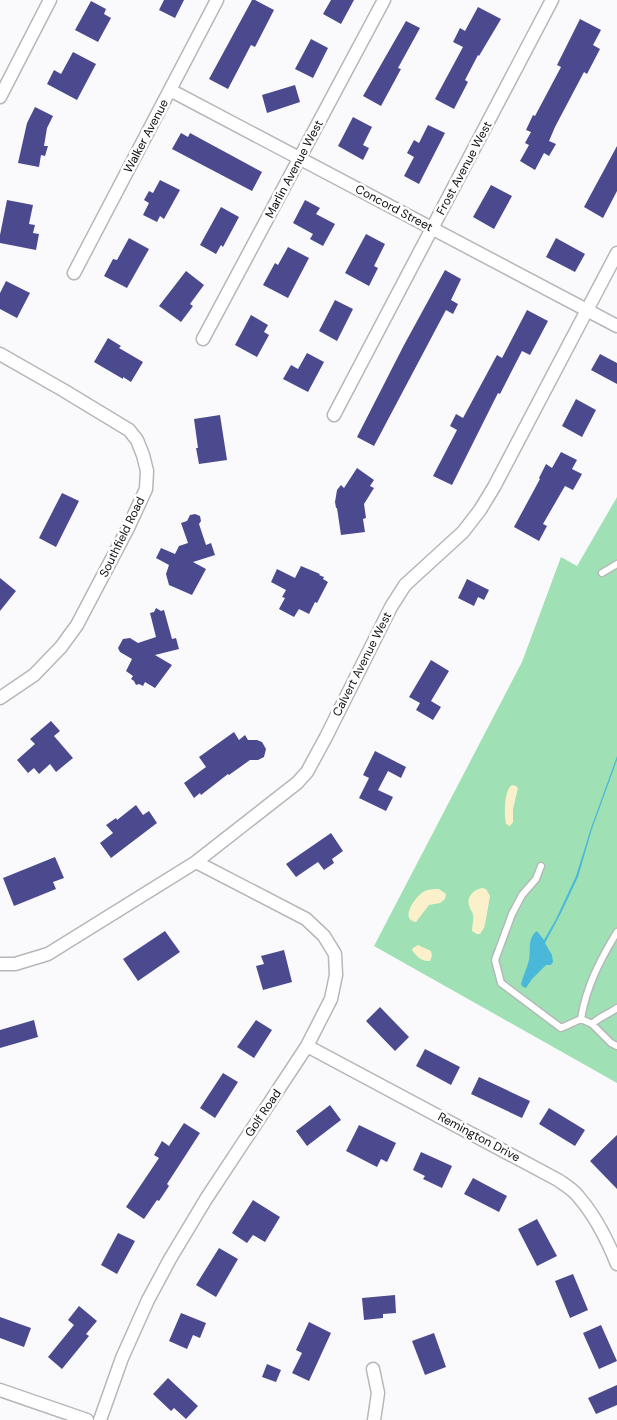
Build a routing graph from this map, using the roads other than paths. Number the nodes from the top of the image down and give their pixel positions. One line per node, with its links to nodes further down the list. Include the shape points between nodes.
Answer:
1 (50, 0): 6 (street)
2 (217, 0): 5 (street, Walker Avenue)
3 (384, 0): 7 (street, Marlin Avenue West)
4 (552, 0): 8 (street, Frost Avenue West)
5 (170, 90): 7 (street, Concord Street); 10 (street, Walker Avenue)
6 (0, 97)
7 (300, 158): 8 (street, Concord Street); 13 (street, Marlin Avenue West)
8 (433, 228): 11 (street, Concord Street); 15 (street, Frost Avenue West)
9 (617, 253): 11 (street, Calvert Avenue West)
10 (74, 273)
11 (586, 311): 12 (street, Concord Street); 19 (street, Calvert Avenue West, via 480,510 463,532 405,585 391,607 307,772 284,794)
12 (617, 326)
13 (204, 339)
14 (0, 354): 18 (street, Southfield Road, via 129,430 143,454 147,472 146,489 77,625 34,675)
15 (334, 415)
16 (617, 564): 17 (lane)
17 (602, 573)
18 (0, 698)
19 (196, 862): 22 (street, Calvert Avenue West, via 48,954 15,964); 26 (street, Golf Road, via 306,919 324,936 335,954 336,975 331,999)
20 (542, 866): 24 (lane, via 512,914 495,960 501,983 561,1028)
21 (617, 932): 24 (lane, via 593,974)
22 (0, 964)
23 (617, 1008): 25 (lane)
24 (581, 1019): 25 (lane)
25 (592, 1024): 27 (lane)
26 (308, 1046): 28 (street, Remington Drive, via 558,1180 576,1194 591,1213); 32 (street, Golf Road, via 170,1259 122,1358)
27 (617, 1046)
28 (617, 1264)
29 (373, 1369): 33 (street, via 378,1393)
30 (0, 1390): 31 (street)
31 (87, 1420)
32 (100, 1420)
33 (374, 1420)

